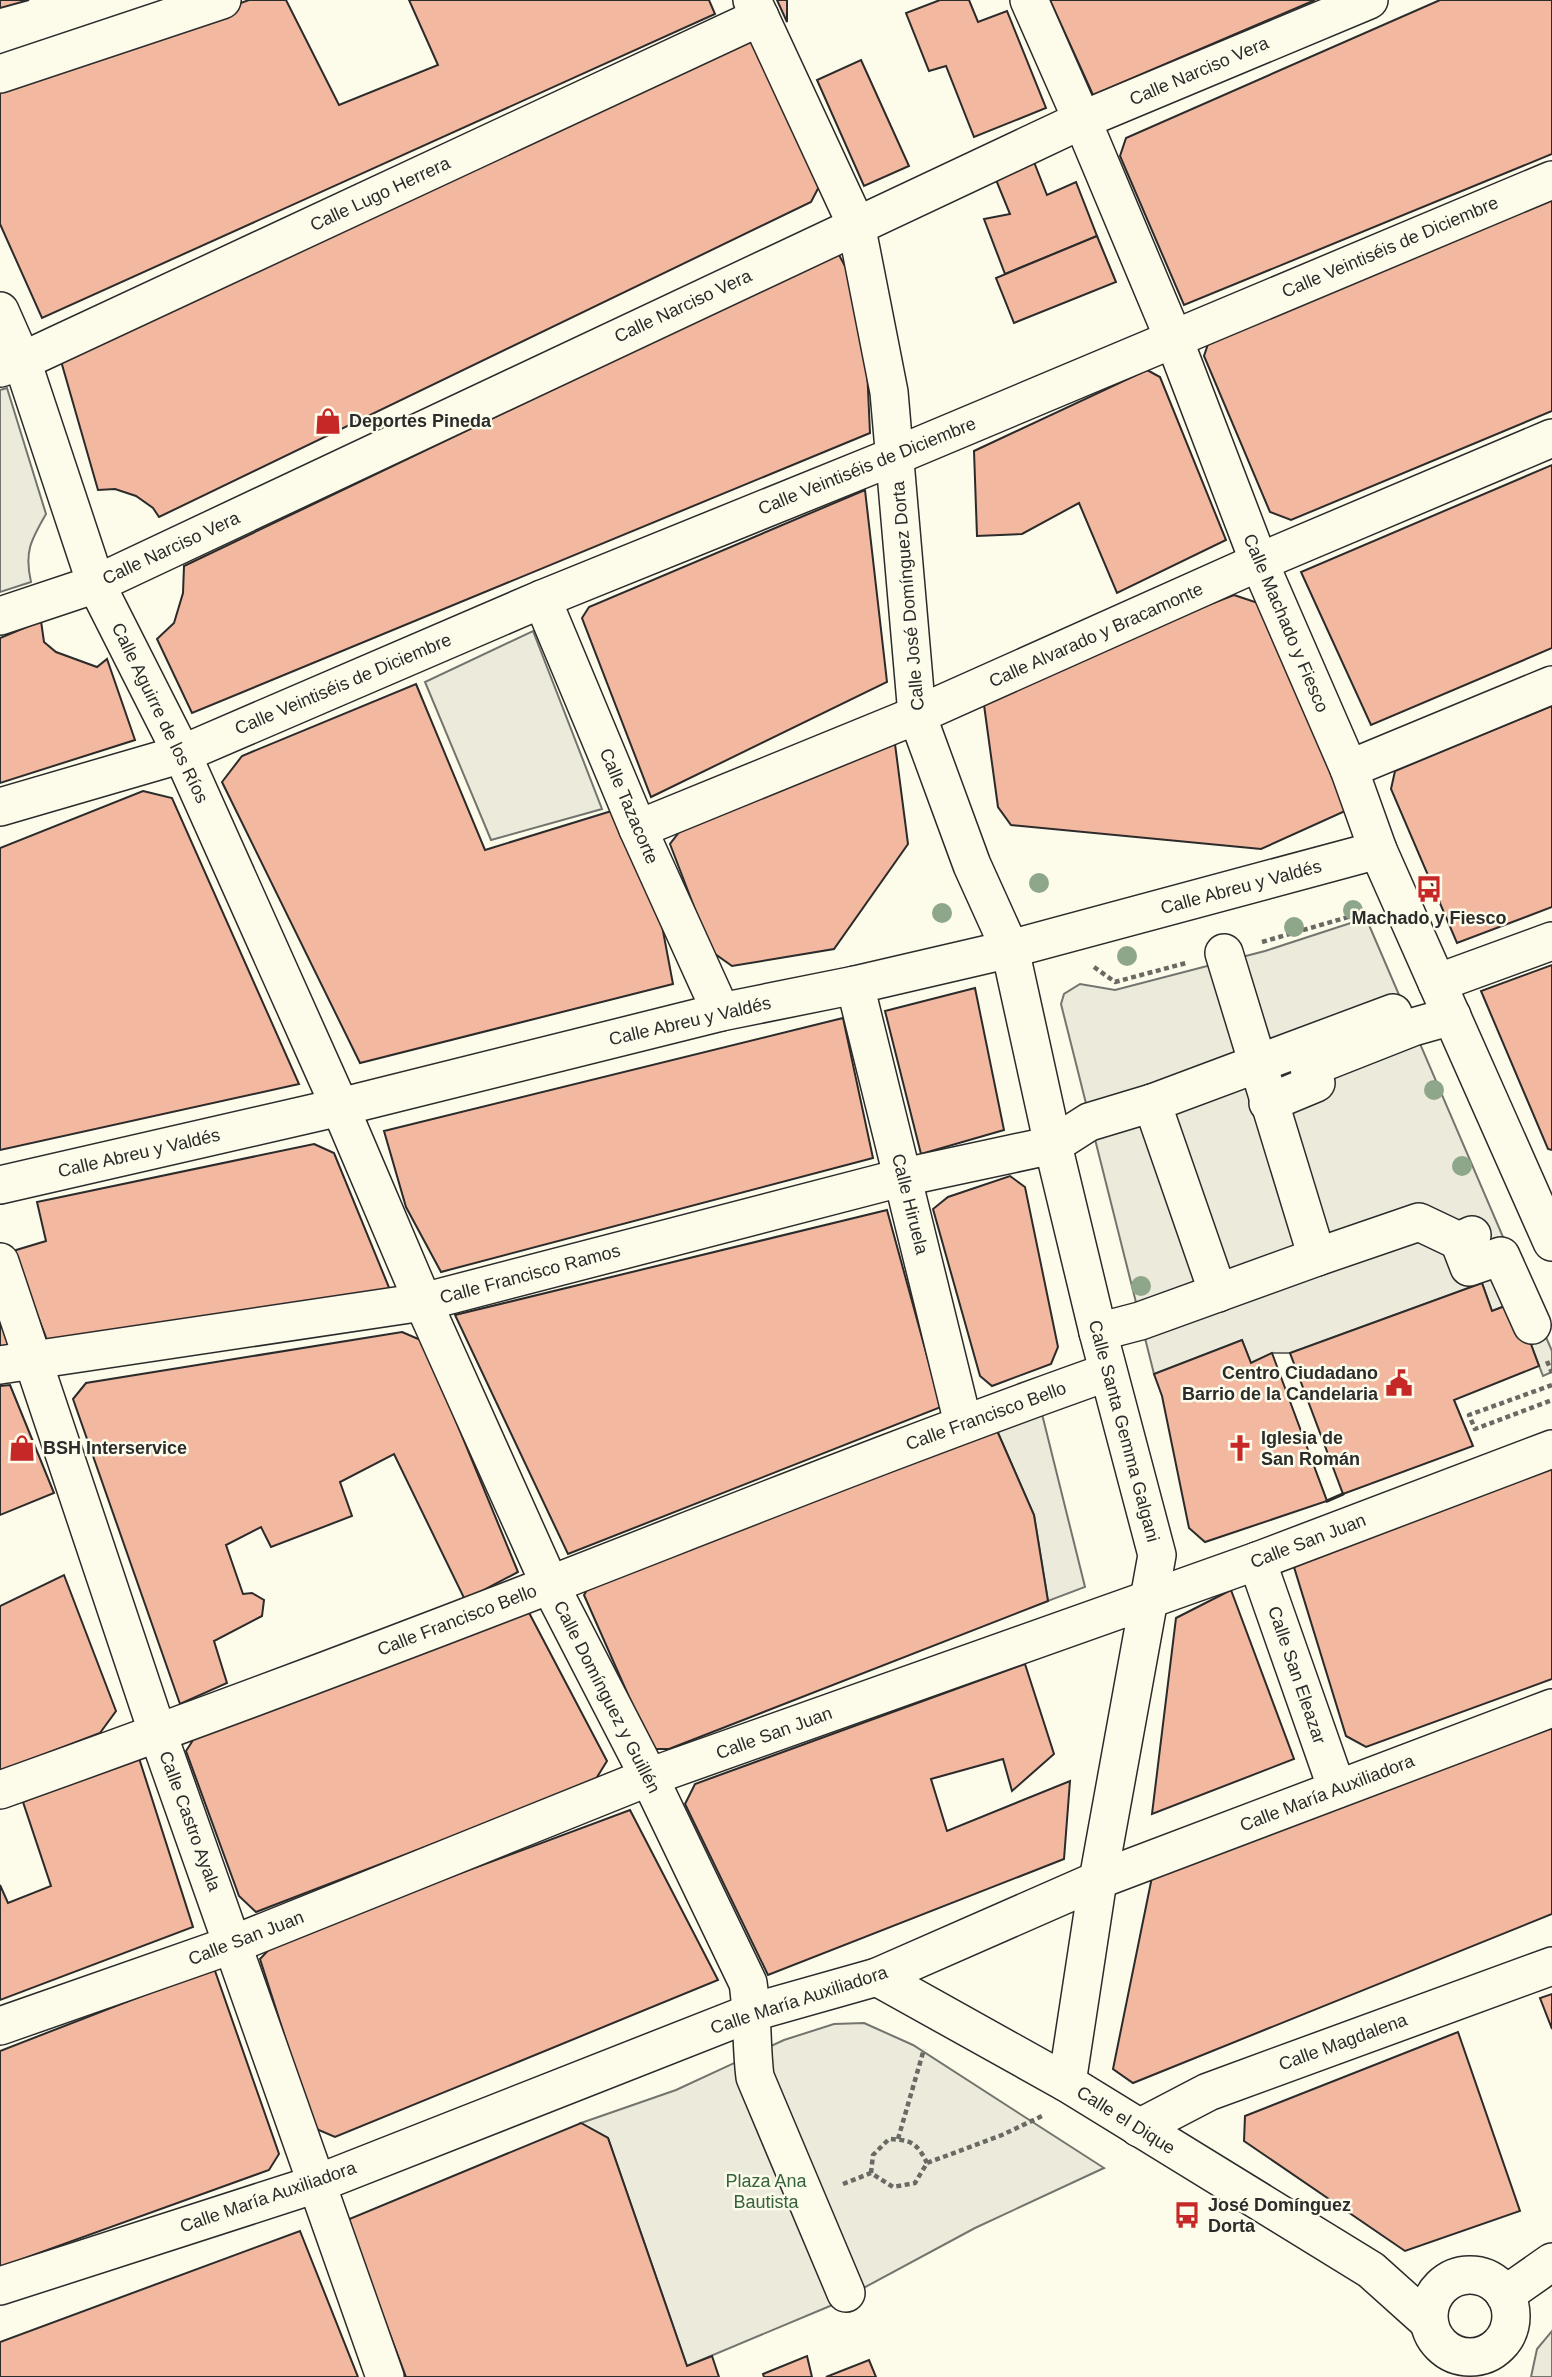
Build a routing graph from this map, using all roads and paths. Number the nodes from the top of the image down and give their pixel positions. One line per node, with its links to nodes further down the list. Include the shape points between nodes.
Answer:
1 (222, 0): 5 (street)
2 (1029, 0): 6 (street, Calle Machado y Fiesco)
3 (1369, 0): 6 (street, Calle Narciso Vera)
4 (756, 9): 8 (street, Calle José Domínguez Dorta); 11 (street, Calle Lugo Herrera)
5 (0, 74)
6 (1082, 120): 8 (street, Calle Narciso Vera); 10 (street, Calle Machado y Fiesco)
7 (1552, 180): 10 (street, Calle Veintiséis de Diciembre)
8 (856, 224): 13 (street, Calle José Domínguez Dorta, via 889,392); 15 (street, Calle Narciso Vera)
9 (0, 311): 11 (street, Calle Aguirre de los Ríos)
10 (1173, 337): 13 (street, Calle Veintiséis de Diciembre); 14 (street, Calle Machado y Fiesco)
11 (11, 364): 15 (street, Calle Aguirre de los Ríos)
12 (1552, 438): 14 (street, Calle Alvarado y Bracamonte)
13 (895, 456): 16 (street, Calle Veintiséis de Diciembre); 19 (street, Calle José Domínguez Dorta)
14 (1259, 562): 19 (street, Calle Alvarado y Bracamonte); 21 (street, Calle Machado y Fiesco)
15 (96, 584): 17 (street, Calle Narciso Vera); 20 (street, Calle Aguirre de los Ríos)
16 (542, 598): 20 (street, Calle Veintiséis de Diciembre); 23 (street, Calle Tazacorte)
17 (0, 616)
18 (1552, 685): 21 (street)
19 (917, 715): 23 (street, Calle Alvarado y Bracamonte); 26 (street, Calle José Domínguez Dorta, via 972,865)
20 (182, 754): 22 (street, Calle Veintiséis de Diciembre); 35 (street, Calle Aguirre de los Ríos)
21 (1349, 769): 24 (street, Calle Machado y Fiesco)
22 (0, 807)
23 (638, 830): 30 (street, Calle Tazacorte)
24 (1378, 850): 26 (street, Calle Abreu y Valdés); 29 (street, Calle Machado y Fiesco)
25 (1552, 941): 29 (street)
26 (1010, 949): 28 (street, Calle Abreu y Valdés); 36 (street, Calle Santa Gemma Galgani)
27 (1224, 953): 32 (street)
28 (856, 985): 30 (street, Calle Abreu y Valdés); 37 (street, Calle Hiruela)
29 (1444, 999): 34 (street, via 1413,1027 1309,1068 1316,1083); 39 (street, Calle Machado y Fiesco)
30 (721, 1012): 35 (street, Calle Abreu y Valdés)
31 (1394, 1013): 32 (street, Calle Francisco Ramos)
32 (1259, 1063): 33 (street, Calle Francisco Ramos); 34 (street)
33 (1152, 1103): 36 (street, Calle Francisco Ramos, via 1089,1122); 43 (street)
34 (1268, 1103): 41 (street)
35 (340, 1107): 38 (street, Calle Abreu y Valdés); 44 (street, Calle Domínguez y Guillén)
36 (1052, 1145): 37 (street, Calle Francisco Ramos); 46 (street, Calle Santa Gemma Galgani)
37 (904, 1177): 44 (street, Calle Francisco Ramos); 51 (street, Calle Hiruela)
38 (0, 1185)
39 (1545, 1203): 40 (street, Calle Machado y Fiesco)
40 (1552, 1242)
41 (1317, 1257): 43 (street); 45 (street, via 1419,1222 1465,1238 1469,1268 1501,1256)
42 (0, 1262): 47 (street, Calle Castro Ayala)
43 (1218, 1293): 46 (street)
44 (423, 1302): 47 (street, Calle Francisco Ramos); 54 (street, Calle Domínguez y Guillén)
45 (1531, 1325)
46 (1098, 1332): 48 (street, Calle Santa Gemma Galgani)
47 (16, 1362): 57 (street, Calle Castro Ayala)
48 (1108, 1372): 51 (street, Calle Francisco Bello); 55 (street, Calle Santa Gemma Galgani, via 1157,1555)
49 (1552, 1385): 50 (path, via 1469,1415 1475,1429)
50 (1552, 1400)
51 (963, 1423): 54 (street, Calle Francisco Bello)
52 (1552, 1449): 53 (street, Calle San Juan)
53 (1257, 1561): 55 (street, Calle San Juan); 59 (street, Calle San Eleazar)
54 (550, 1585): 57 (street, Calle Francisco Bello); 58 (street, Calle Domínguez y Guillén)
55 (1148, 1600): 58 (street, Calle San Juan); 61 (street, Calle Santa Gemma Galgani)
56 (1552, 1709): 59 (street, Calle María Auxiliadora)
57 (158, 1734): 60 (street, Calle Francisco Bello); 62 (street, Calle Castro Ayala)
58 (649, 1777): 62 (street, Calle San Juan); 66 (street, Calle Domínguez y Guillén, via 748,1983)
59 (1337, 1789): 61 (street, Calle María Auxiliadora)
60 (0, 1790)
61 (1098, 1880): 64 (street, Calle María Auxiliadora); 68 (street, Calle Santa Gemma Galgani)
62 (234, 1944): 67 (street, Calle San Juan); 73 (street, Calle Castro Ayala)
63 (1552, 1966): 69 (street, Calle Magdalena, via 1208,2092)
64 (877, 1976): 65 (street, Calle el Dique); 66 (street, Calle María Auxiliadora)
65 (935, 2009): 68 (street, Calle el Dique); 70 (path)
66 (753, 2012): 73 (street, Calle María Auxiliadora); 74 (street, Calle Domínguez y Guillén, via 755,2077)
67 (0, 2026)
68 (1077, 2089): 69 (street, Calle el Dique); 71 (path, via 1002,2135)
69 (1139, 2128): 76 (street, Calle el Dique)
70 (898, 2139): 71 (path, via 920,2148); 72 (path, via 890,2138 873,2155)
71 (927, 2163): 72 (path, via 915,2183 893,2187)
72 (871, 2173): 74 (path)
73 (316, 2184): 78 (street, Calle María Auxiliadora); 84 (street, Calle Castro Ayala)
74 (807, 2199): 79 (street, Calle Domínguez y Guillén)
75 (1552, 2262): 80 (street)
76 (1371, 2270): 77 (street, Calle el Dique); 81 (street, Calle el Dique)
77 (1444, 2284): 80 (street, via 1471,2275 1484,2278); 81 (street, via 1434,2294)
78 (0, 2286)
79 (846, 2293)
80 (1505, 2295): 82 (street, via 1510,2320)
81 (1429, 2322): 83 (street, via 1433,2335)
82 (1489, 2364): 83 (street, via 1479,2356 1466,2357)
83 (1458, 2366)
84 (385, 2377)

